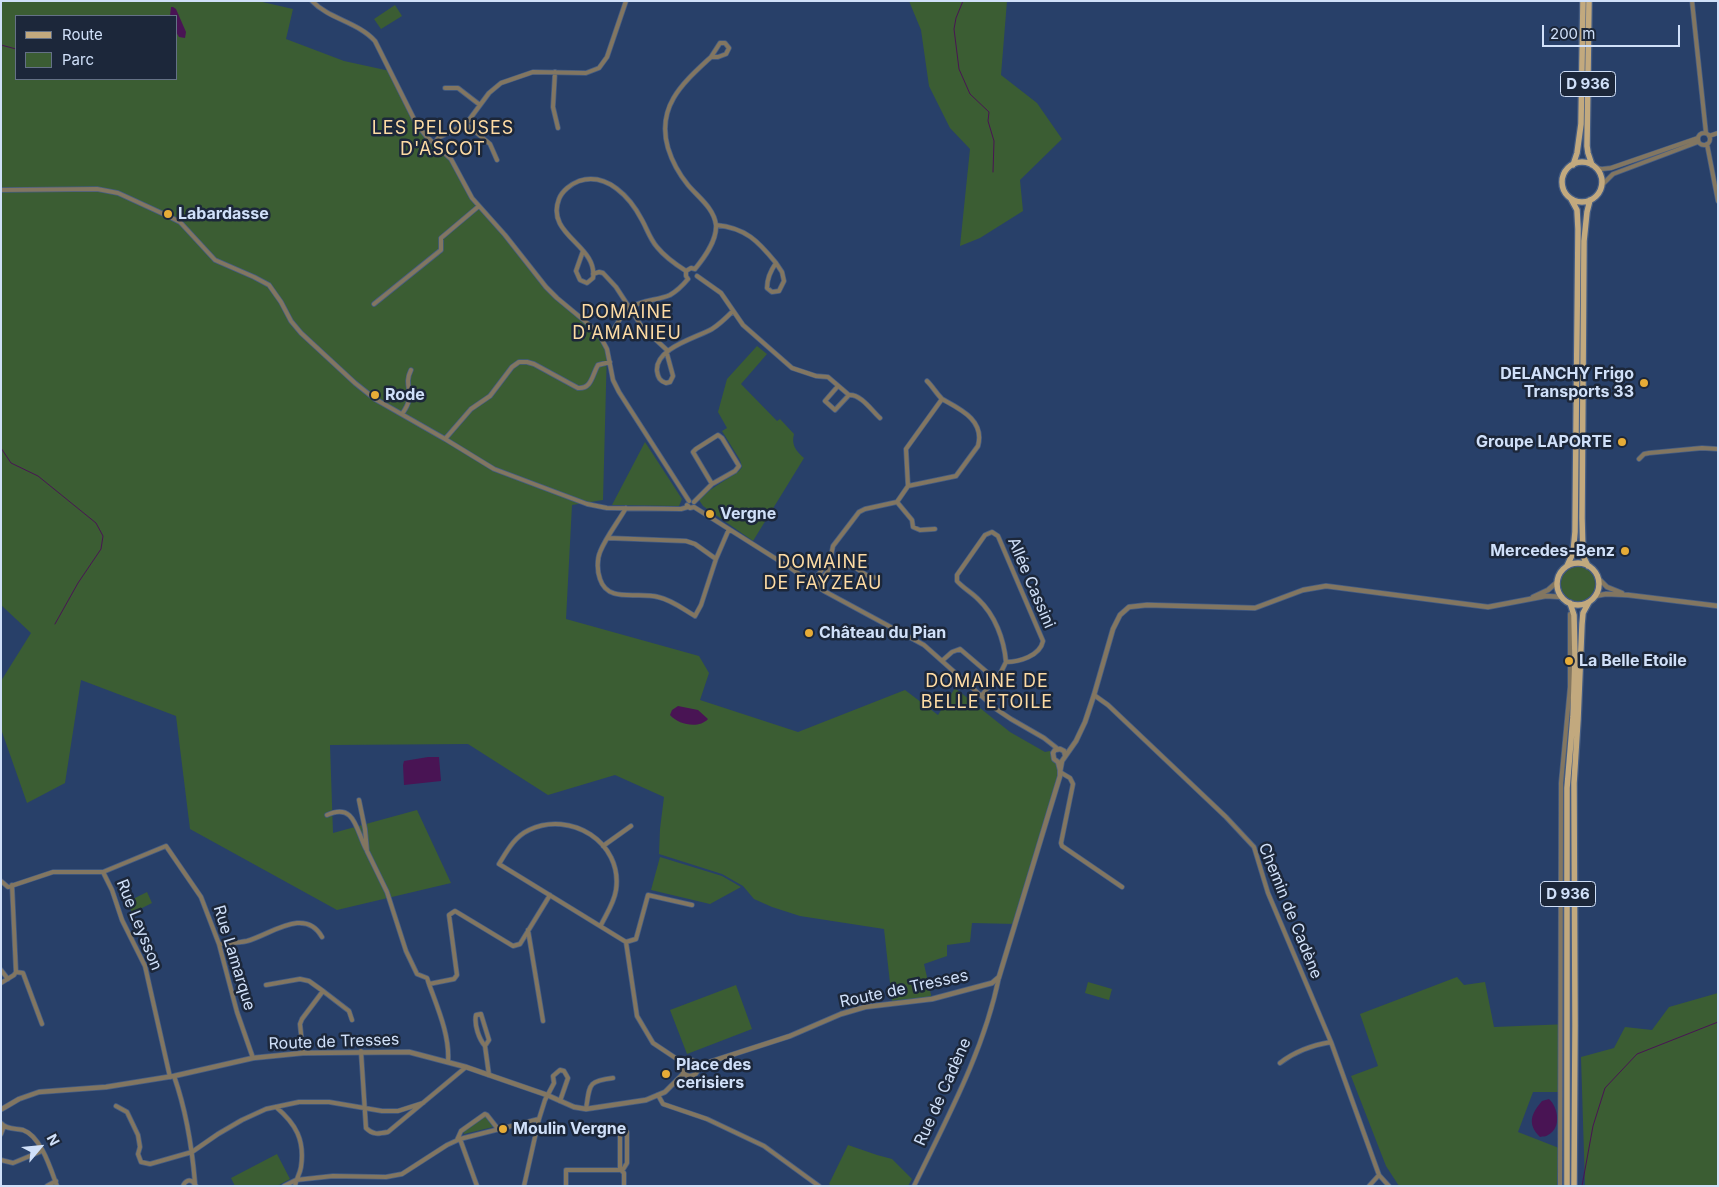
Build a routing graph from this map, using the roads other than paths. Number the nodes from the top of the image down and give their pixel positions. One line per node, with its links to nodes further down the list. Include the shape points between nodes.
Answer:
1 (312, 1): 15 (street, via 372,38 412,116)
2 (626, 1): 7 (street, via 607,57 599,68 586,73)
3 (1583, 1): 18 (main road, D 936, via 1581,124)
4 (1589, 1): 19 (main road, D 936, via 1587,146)
5 (1692, 1): 13 (street)
6 (710, 57): 6 (street, via 726,54 729,48 726,43 720,43); 26 (street, via 677,92 665,122 666,140 675,165 709,209)
7 (555, 72): 9 (street, via 533,72 506,80 492,89); 11 (street, via 552,107)
8 (445, 88): 9 (street, via 458,88)
9 (480, 105): 10 (street)
10 (466, 124): 15 (street, via 438,138); 17 (street, via 490,144)
11 (558, 128)
12 (1718, 133): 13 (street)
13 (1707, 135): 14 (street, via 1701,134); 16 (street, via 1710,140)
14 (1698, 140): 16 (street, via 1703,145); 19 (street, via 1611,168); 20 (street, via 1613,174)
15 (434, 144): 25 (street, via 454,162)
16 (1707, 144): 24 (street)
17 (497, 160)
18 (1573, 165): 19 (main road, via 1582,163); 22 (main road, via 1566,171 1562,182)
19 (1594, 167): 20 (main road)
20 (1602, 185): 23 (main road)
21 (1, 190): 45 (street, via 97,189 118,193 180,222 215,260 269,285 301,333 355,383)
22 (1571, 199): 23 (main road, via 1580,202); 62 (main road, via 1578,218 1578,294 1575,532 1573,553)
23 (1590, 200): 63 (main road, via 1584,240 1582,510 1583,556)
24 (1718, 201)
25 (479, 206): 34 (street, via 441,238 441,250 376,302); 37 (street, via 546,287)
26 (716, 225): 28 (street, via 738,229 754,238); 29 (street, via 706,256)
27 (583, 251): 30 (street, via 562,229 556,214 558,199 574,183 601,181 614,186 628,199 657,247); 31 (street, via 592,264); 31 (street, via 578,276 587,283)
28 (776, 263): 28 (street, via 767,284 772,292 779,291 784,281)
29 (695, 270): 30 (street); 32 (street)
30 (686, 271): 33 (street)
31 (593, 274): 35 (street, via 603,273)
32 (697, 276): 33 (street, via 693,280); 36 (street, via 721,293)
33 (688, 279): 35 (street, via 671,295 638,303)
34 (381, 305)
35 (629, 309): 37 (street); 38 (street, via 642,328)
36 (733, 311): 38 (street, via 711,330 684,341); 42 (street, via 755,337 792,368 828,377)
37 (603, 340): 39 (street)
38 (667, 353): 38 (street, via 657,367 659,379 666,383 673,376)
39 (610, 362): 47 (street, via 598,365 590,384 583,389 534,364 519,362 490,396 471,408); 52 (street, via 618,392)
40 (411, 370): 45 (street, via 407,378 411,395 409,405)
41 (927, 381): 44 (street)
42 (838, 386): 43 (street); 43 (street, via 825,401 835,410)
43 (849, 395): 46 (street, via 862,400)
44 (942, 399): 51 (street, via 906,449); 51 (street, via 969,414 980,436 978,446 956,476)
45 (402, 414): 47 (street)
46 (880, 418)
47 (446, 439): 56 (street, via 494,469 587,504)
48 (1718, 449): 49 (street, via 1649,453)
49 (1639, 459)
50 (712, 484): 50 (street, via 739,466 718,435 693,452); 52 (street)
51 (908, 486): 53 (street)
52 (691, 501): 54 (street); 55 (street)
53 (897, 502): 58 (street, via 912,520 913,527); 61 (street, via 859,512 831,549)
54 (688, 507): 55 (street); 56 (street)
55 (694, 507): 57 (street)
56 (626, 508): 59 (street)
57 (730, 529): 60 (street); 67 (street)
58 (935, 529)
59 (608, 538): 60 (street, via 686,541); 60 (street, via 600,552 598,573 608,592 621,596 648,594 669,600 695,616)
60 (716, 559)
61 (830, 563): 64 (street, via 854,567); 67 (street); 68 (street)
62 (1567, 566): 63 (main road); 66 (main road)
63 (1588, 566): 65 (main road)
64 (877, 578)
65 (1598, 578): 69 (street, via 1607,587); 70 (main road)
66 (1557, 582): 71 (main road); 72 (street)
67 (812, 583): 68 (street)
68 (817, 586): 77 (street, via 924,644)
69 (1628, 595): 70 (street); 75 (street)
70 (1595, 596): 73 (main road)
71 (1562, 597): 72 (street); 74 (main road)
72 (1526, 600): 80 (street, via 1488,607 1326,586 1303,590 1255,608 1129,607 1113,629)
73 (1589, 602): 74 (main road, via 1580,605); 168 (main road, D 936, via 1584,609 1582,624 1574,783)
74 (1570, 603): 167 (main road, D 936, via 1574,615 1575,659 1568,788)
75 (1718, 606)
76 (1570, 614): 166 (street, via 1570,687 1561,783)
77 (943, 660): 79 (street, via 960,649); 81 (street)
78 (1006, 662): 78 (street, Allée Cassini, via 1034,655 1043,641 998,536 992,532 985,535 959,572 957,581 994,619); 79 (street)
79 (995, 679): 81 (street)
80 (1094, 695): 83 (street, via 1085,722); 116 (street, Chemin de Cadène, via 1254,847 1268,893)
81 (981, 696): 82 (street)
82 (1049, 742): 84 (street); 85 (street)
83 (1071, 746): 84 (street); 86 (street)
84 (1060, 749): 85 (street); 86 (street)
85 (1053, 753): 87 (street, via 1054,759)
86 (1065, 756): 87 (street)
87 (1060, 761): 88 (street)
88 (1060, 772): 97 (street, via 1073,784 1061,844); 107 (street)
89 (359, 800): 93 (street)
90 (327, 815): 93 (street, via 347,813)
91 (631, 826): 92 (street)
92 (603, 846): 98 (street, via 582,828 566,823 545,824 528,830 513,842 499,864); 100 (street, via 616,873 616,889 613,903)
93 (368, 851): 110 (street, via 387,892 406,951 418,974 427,978)
94 (102, 872): 96 (street, via 53,872); 104 (street, Rue Lamarque, via 166,846 202,898); 128 (street, Rue Leysson, via 145,966)
95 (1, 880): 96 (street, via 8,887)
96 (12, 885): 106 (street)
97 (1122, 887)
98 (550, 895): 100 (street); 101 (street)
99 (692, 905): 103 (street, via 648,895 636,939)
100 (601, 925): 103 (street)
101 (528, 930): 110 (street, via 520,944 513,946 454,911 449,916 457,975 454,979); 114 (street)
102 (322, 937): 104 (street, via 317,929 295,923 246,941)
103 (626, 942): 122 (street, via 637,1016 653,1043)
104 (219, 944): 120 (street, Rue Lamarque)
105 (1, 970): 108 (street)
106 (16, 972): 108 (street); 115 (street, via 23,973)
107 (999, 977): 124 (street, Route de Tresses, via 992,983 932,999 865,1007 841,1014 790,1036); 163 (street, Rue de Cadène, via 972,1067)
108 (8, 979): 109 (street)
109 (1, 983)
110 (429, 984): 121 (street, via 446,1036)
111 (266, 985): 112 (street, via 300,979)
112 (323, 991): 113 (street, via 349,1011); 119 (street, via 300,1024)
113 (352, 1020)
114 (542, 1021)
115 (42, 1024)
116 (1330, 1042): 123 (street, via 1295,1053); 150 (street, Chemin de Cadène)
117 (485, 1046): 117 (street, via 489,1040 482,1014 476,1015); 127 (street)
118 (361, 1051): 119 (street, Route de Tresses); 121 (street, Route de Tresses, via 409,1052); 136 (street)
119 (303, 1054): 120 (street, Route de Tresses)
120 (253, 1058): 128 (street, Route de Tresses)
121 (448, 1062): 125 (street, Route de Tresses)
122 (683, 1063): 124 (street, via 692,1060); 126 (street)
123 (1280, 1063)
124 (698, 1066): 126 (street, via 694,1075)
125 (466, 1067): 127 (street, Route de Tresses); 133 (street)
126 (684, 1073): 131 (street, Route de Tresses)
127 (489, 1075): 130 (street, Route de Tresses)
128 (172, 1076): 137 (street, Route de Tresses, via 106,1087 39,1092); 146 (street, Rue Leysson, via 179,1090)
129 (613, 1078): 138 (street, via 597,1080 590,1087)
130 (547, 1095): 132 (street, Route de Tresses); 132 (street, via 554,1083 553,1076 564,1071 568,1078); 140 (street)
131 (658, 1095): 138 (street, Route de Tresses, via 646,1100); 162 (street, via 663,1104 707,1119 764,1146)
132 (560, 1101): 138 (street, Route de Tresses)
133 (423, 1103): 136 (street, via 398,1111); 136 (street, via 388,1132 379,1134 366,1128)
134 (116, 1106): 146 (street, via 127,1112 138,1134 141,1162 150,1164)
135 (276, 1107): 136 (street, via 299,1102); 146 (street, via 242,1120); 151 (street, via 290,1118 302,1146 301,1169)
136 (364, 1107)
137 (2, 1108): 139 (street)
138 (586, 1109)
139 (1, 1115)
140 (540, 1119): 142 (street); 159 (street)
141 (2, 1125): 143 (street); 145 (street, via 29,1133)
142 (498, 1129): 144 (street); 144 (street, via 485,1114 460,1131)
143 (1, 1134)
144 (458, 1139): 151 (street, via 402,1174); 158 (street)
145 (42, 1151): 147 (street, via 10,1164); 152 (street)
146 (192, 1152): 148 (street, Rue Leysson)
147 (1, 1160)
148 (194, 1169): 153 (street); 154 (street, Rue Leysson)
149 (621, 1170): 149 (street, via 627,1163 627,1132 624,1130 620,1133); 160 (street, via 566,1170); 161 (street)
150 (1379, 1175): 164 (street); 165 (street, Chemin de Cadène)
151 (296, 1180): 156 (street); 157 (street)
152 (57, 1184): 155 (street)
153 (184, 1184): 154 (street, via 191,1181)
154 (196, 1184)
155 (47, 1186)
156 (284, 1186)
157 (295, 1186)
158 (477, 1186)
159 (524, 1186)
160 (566, 1186)
161 (624, 1186)
162 (819, 1186)
163 (914, 1186)
164 (1369, 1186)
165 (1389, 1186)
166 (1560, 1186)
167 (1567, 1186)
168 (1574, 1186)

